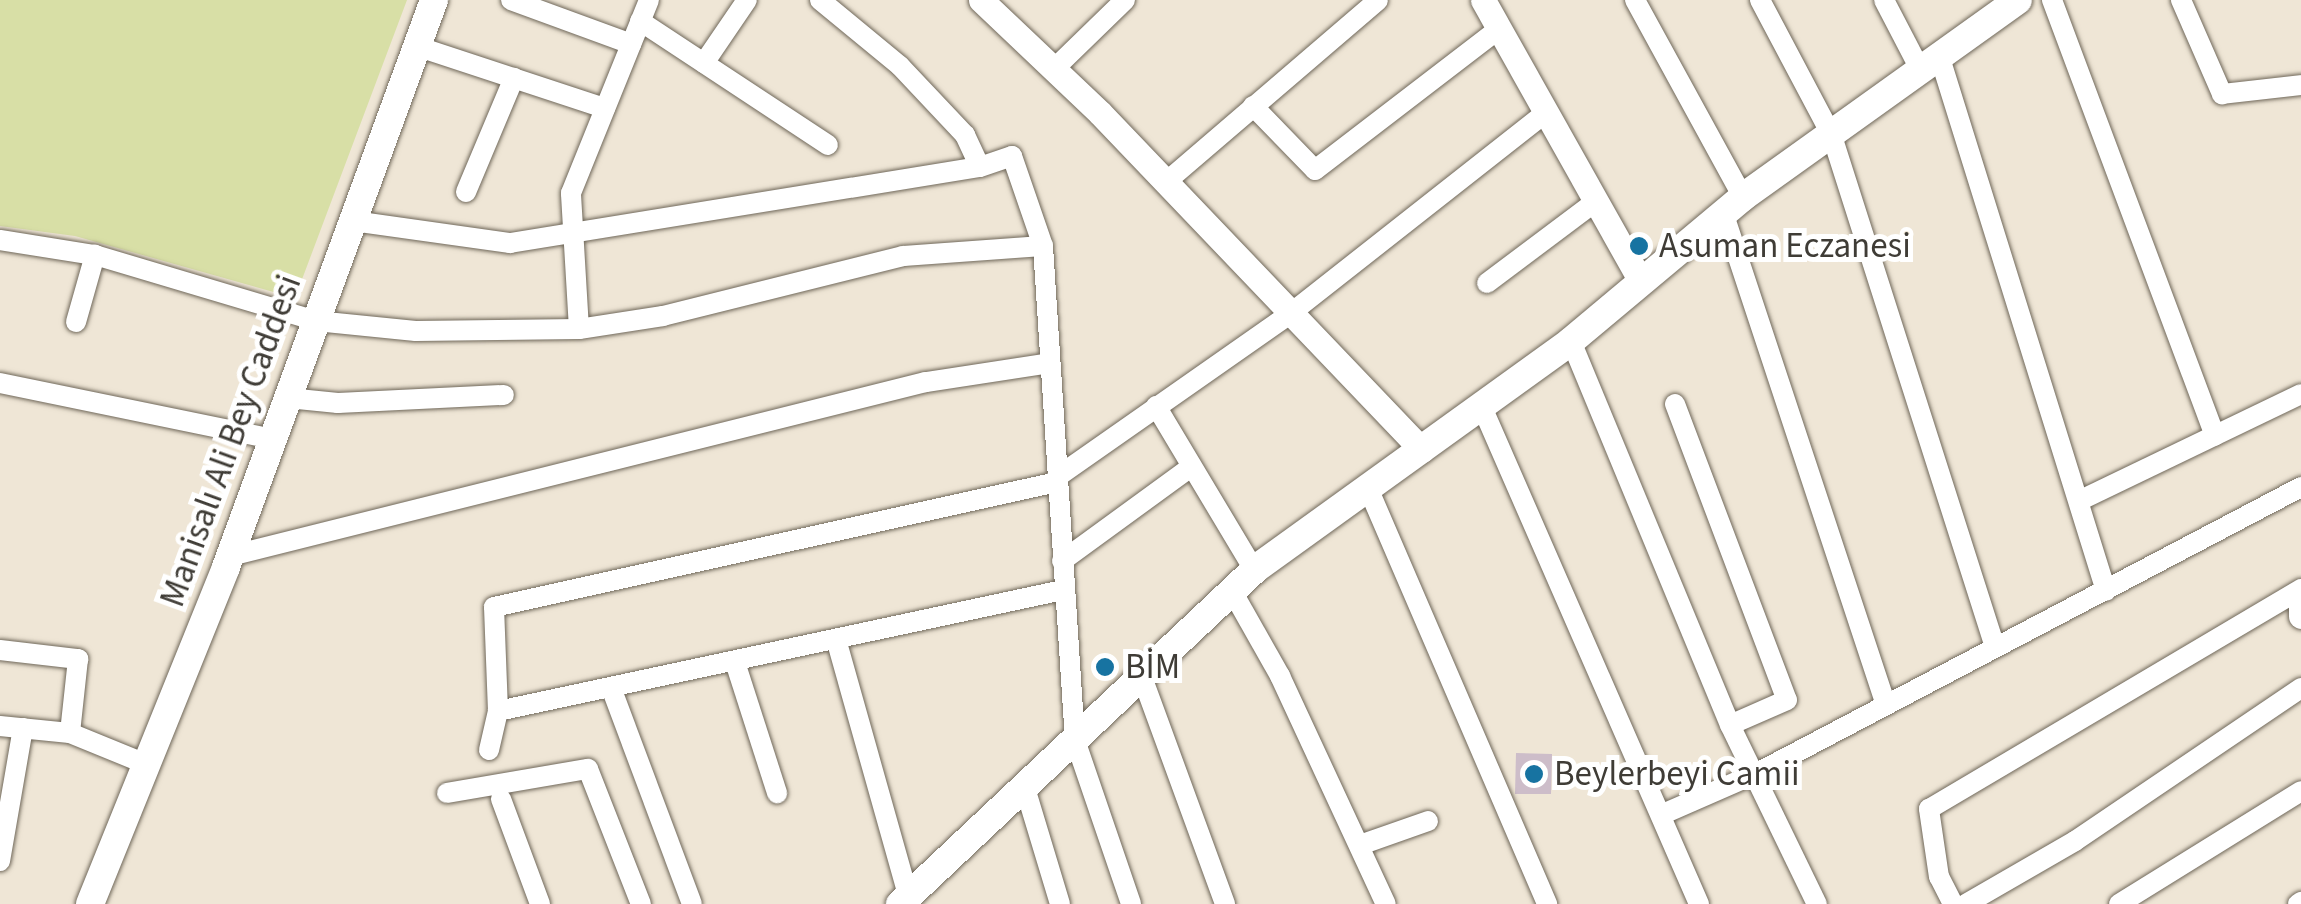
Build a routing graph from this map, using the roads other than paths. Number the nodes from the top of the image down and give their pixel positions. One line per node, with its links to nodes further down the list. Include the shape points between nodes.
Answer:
1 (434, 0): 19 (main road, Manisalı Ali Bey Caddesi)
2 (511, 0): 18 (street)
3 (648, 0): 16 (street)
4 (748, 0): 20 (street)
5 (820, 0): 30 (street, via 900,66 965,135)
6 (981, 0): 22 (street)
7 (1125, 0): 22 (street)
8 (1378, 0): 25 (street)
9 (1483, 0): 17 (street)
10 (1635, 0): 34 (street)
11 (1760, 0): 28 (street)
12 (1884, 0): 21 (street)
13 (2052, 0): 55 (street)
14 (2183, 1): 24 (street, via 2222,94)
15 (2011, 2): 21 (main road)
16 (640, 20): 18 (street); 20 (street)
17 (1499, 29): 25 (street, via 1315,170); 27 (street)
18 (631, 44): 26 (street)
19 (416, 46): 23 (street); 35 (main road, Manisalı Ali Bey Caddesi)
20 (704, 62): 29 (street)
21 (1931, 65): 28 (main road); 62 (street)
22 (1054, 69): 31 (street)
23 (514, 78): 26 (street); 32 (street)
24 (2301, 85)
25 (1253, 106): 31 (street)
26 (605, 108): 36 (street, via 571,193)
27 (1546, 112): 33 (street); 42 (street)
28 (1832, 136): 34 (main road); 73 (street)
29 (828, 145)
30 (980, 168): 36 (street); 38 (street, via 1012,156)
31 (1166, 182): 42 (street)
32 (466, 192)
33 (1595, 202): 40 (street); 41 (street)
34 (1733, 204): 40 (main road); 79 (street)
35 (352, 221): 36 (street, via 510,242); 44 (main road, Manisalı Ali Bey Caddesi)
36 (574, 233): 45 (street)
37 (0, 240): 39 (street)
38 (1043, 246): 45 (street, via 903,256 663,316); 47 (street)
39 (95, 255): 43 (street); 44 (street)
40 (1641, 281): 46 (main road)
41 (1487, 284)
42 (1291, 312): 53 (street); 57 (street)
43 (76, 322)
44 (316, 322): 45 (street, via 416,331); 51 (main road, Manisalı Ali Bey Caddesi)
45 (579, 329)
46 (1570, 342): 54 (main road); 81 (street)
47 (1050, 363): 59 (street); 63 (street, via 926,382)
48 (0, 384): 56 (street)
49 (504, 394): 51 (street, via 338,404)
50 (2301, 394): 55 (street)
51 (288, 398): 56 (main road, Manisalı Ali Bey Caddesi)
52 (1675, 404): 81 (street, via 1787,700)
53 (1156, 406): 58 (street); 59 (street)
54 (1482, 407): 57 (main road); 95 (street)
55 (2214, 436): 62 (street)
56 (273, 438): 63 (main road, Manisalı Ali Bey Caddesi)
57 (1422, 450): 61 (main road)
58 (1191, 468): 64 (street); 65 (street)
59 (1057, 480): 64 (street); 80 (street, via 494,607)
60 (2301, 487): 68 (street)
61 (1368, 488): 65 (main road); 108 (street)
62 (2081, 500): 68 (street)
63 (230, 556): 87 (main road, Manisalı Ali Bey Caddesi)
64 (1062, 562): 67 (street)
65 (1254, 570): 69 (main road)
66 (2301, 589): 111 (street, via 1929,810 1938,876)
67 (1063, 590): 72 (street); 85 (street)
68 (2106, 590): 73 (street)
69 (1232, 591): 76 (main road); 97 (street)
70 (2301, 598): 71 (street)
71 (2301, 616)
72 (836, 639): 75 (street); 99 (street)
73 (1995, 648): 79 (street)
74 (0, 650): 84 (street, via 78,659)
75 (735, 662): 78 (street); 93 (street)
76 (1142, 677): 85 (main road); 106 (street)
77 (2301, 688): 112 (street, via 2075,841)
78 (612, 690): 80 (street); 103 (street)
79 (1886, 702): 89 (street)
80 (498, 712): 86 (street)
81 (1730, 725): 89 (street)
82 (0, 726): 83 (street)
83 (23, 728): 84 (street); 88 (street)
84 (70, 732): 87 (street)
85 (1076, 740): 90 (main road); 105 (street)
86 (489, 750)
87 (146, 764): 100 (main road, Manisalı Ali Bey Caddesi)
88 (10, 772): 98 (street)
89 (1757, 773): 95 (street); 110 (street)
90 (1024, 788): 99 (main road); 104 (street)
91 (2301, 791): 113 (street)
92 (447, 793): 102 (street, via 588,769)
93 (778, 793)
94 (500, 799): 101 (street)
95 (1663, 814): 109 (street)
96 (1428, 820): 97 (street)
97 (1360, 845): 107 (street)
98 (0, 861)
99 (904, 900)
100 (90, 904)
101 (540, 904)
102 (640, 904)
103 (692, 904)
104 (1060, 904)
105 (1131, 904)
106 (1226, 904)
107 (1386, 904)
108 (1547, 904)
109 (1699, 904)
110 (1817, 904)
111 (1953, 904)
112 (1966, 904)
113 (2119, 904)

